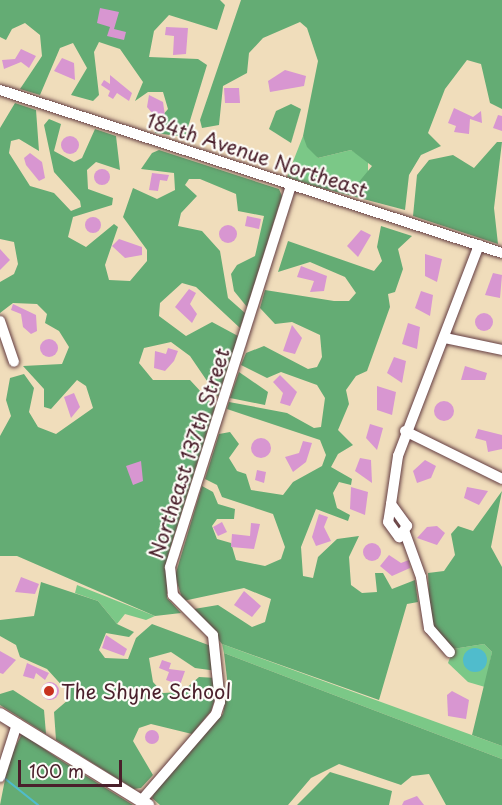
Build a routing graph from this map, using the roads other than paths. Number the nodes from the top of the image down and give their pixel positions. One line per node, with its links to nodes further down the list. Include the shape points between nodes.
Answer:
1 (0, 90): 2 (street, 184th Avenue Northeast)
2 (291, 186): 3 (street, 184th Avenue Northeast); 17 (street, Northeast 137th Street, via 170,567 173,595 213,635 221,666 220,702 216,714)
3 (479, 245): 4 (street, 184th Avenue Northeast); 6 (street)
4 (502, 253)
5 (0, 321): 8 (street)
6 (445, 338): 7 (street); 9 (street)
7 (502, 350)
8 (14, 362)
9 (405, 431): 10 (street); 11 (street)
10 (502, 479)
11 (391, 504): 12 (street, via 404,518); 12 (street, via 392,533)
12 (405, 533): 13 (street, via 421,577 429,628)
13 (450, 652)
14 (0, 714): 15 (main road)
15 (17, 724): 16 (street); 17 (main road)
16 (1, 774)
17 (144, 803)

